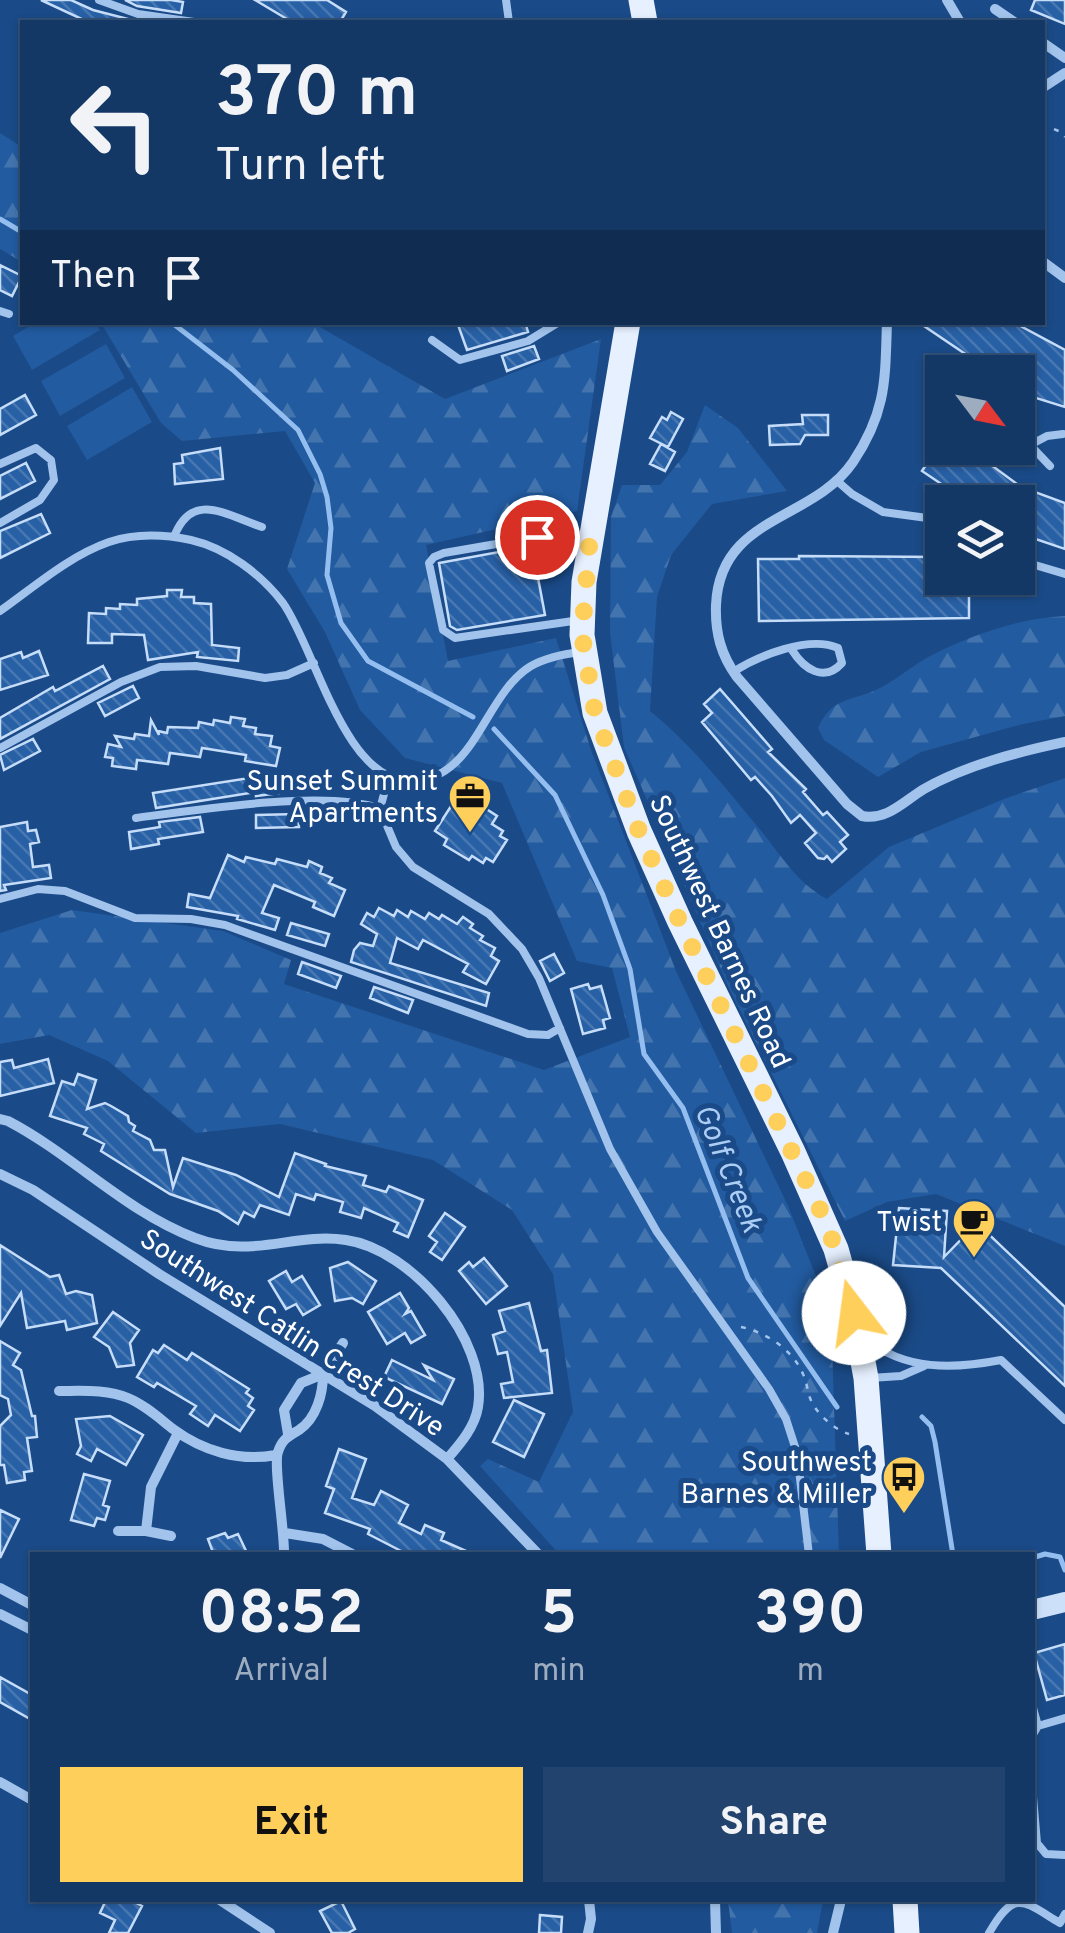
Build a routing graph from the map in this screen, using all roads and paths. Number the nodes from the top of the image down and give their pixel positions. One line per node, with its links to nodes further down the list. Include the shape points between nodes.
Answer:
1 (100, 0): 3 (lane)
2 (996, 9): 4 (street)
3 (180, 20)
4 (1011, 20)
5 (555, 325): 8 (lane, via 528,341 460,360)
6 (627, 325): 16 (main road, Southwest Barnes Road)
7 (887, 325): 12 (street, via 880,406 860,450)
8 (432, 340)
9 (1064, 434): 11 (lane, via 1030,445)
10 (0, 464): 14 (lane, via 36,448 51,460 54,480 40,500)
11 (1050, 466)
12 (836, 480): 13 (lane, via 883,512); 25 (street, via 760,527 726,564 715,622)
13 (925, 518)
14 (0, 523)
15 (262, 527): 17 (lane, via 201,507 187,512)
16 (590, 535): 21 (main road, Southwest Barnes Road); 21 (lane, via 537,537 429,563 443,630 456,638)
17 (174, 536): 20 (lane, via 136,534 104,544); 24 (lane, via 204,544 262,580 283,603)
18 (1035, 565): 19 (lane)
19 (1065, 574)
20 (2, 607)
21 (583, 619): 23 (main road, Southwest Barnes Road)
22 (792, 650): 22 (lane, via 823,674 842,663 833,646); 25 (lane, via 760,655)
23 (583, 652): 28 (lane, via 555,656 511,683 458,762 412,782); 36 (main road, Southwest Barnes Road, via 595,713 639,831 828,1226)
24 (314, 663): 27 (lane, via 265,678 160,667); 28 (lane, via 343,731)
25 (732, 672): 26 (street, via 862,816 886,815 948,777)
26 (1065, 742)
27 (0, 748)
28 (394, 779): 29 (lane)
29 (380, 809): 30 (lane, via 246,805); 32 (lane, via 386,830 413,868 489,914 522,949)
30 (136, 818)
31 (0, 899): 32 (lane, via 38,889 65,891 135,918 213,922 528,1034)
32 (560, 1028): 35 (lane, via 610,1149 657,1232)
33 (0, 1119): 47 (street, via 199,1240 248,1248 347,1240 409,1270 454,1321 476,1374 478,1407 467,1436)
34 (0, 1174): 39 (street, Southwest Catlin Crest Drive)
35 (725, 1327): 45 (path, via 759,1332 788,1351 825,1420); 55 (lane, via 786,1419 797,1453)
36 (858, 1333): 38 (lane, via 881,1351); 40 (main road, Southwest Barnes Road)
37 (342, 1342): 39 (street)
38 (924, 1366): 40 (lane); 42 (lane, via 1002,1360)
39 (322, 1374): 44 (street, via 322,1397 300,1430); 44 (street, via 301,1384 284,1410); 47 (street, Southwest Catlin Crest Drive)
40 (866, 1378): 45 (main road, Southwest Barnes Road)
41 (58, 1391): 43 (street, via 130,1398)
42 (1065, 1420)
43 (178, 1433): 46 (street, via 213,1451); 48 (street, via 155,1476)
44 (288, 1434): 46 (street)
45 (872, 1440): 56 (main road, Southwest Barnes Road)
46 (276, 1455): 50 (street)
47 (447, 1459): 54 (street, Southwest Catlin Crest Drive)
48 (146, 1530): 49 (street); 51 (street)
49 (118, 1531)
50 (285, 1533): 52 (street); 53 (street, via 323,1539)
51 (171, 1536)
52 (284, 1552)
53 (348, 1552)
54 (537, 1552)
55 (808, 1552)
56 (879, 1552)
57 (0, 1588): 59 (street)
58 (1065, 1602): 60 (main road)
59 (30, 1605)
60 (1035, 1609)
61 (0, 1614): 62 (street)
62 (30, 1629)
63 (1035, 1715): 65 (lane)
64 (1065, 1718): 65 (lane)
65 (1038, 1726): 66 (lane)
66 (1035, 1731)
67 (0, 1782): 68 (street)
68 (30, 1799)
69 (1035, 1820): 70 (lane, via 1037,1843 1046,1854)
70 (1065, 1856)
71 (223, 1902): 77 (street)
72 (589, 1902): 78 (street)
73 (715, 1902): 79 (street)
74 (841, 1902): 80 (street)
75 (905, 1902): 81 (main road)
76 (1065, 1914): 82 (lane, via 1060,1923 1015,1902)
77 (270, 1933)
78 (588, 1933)
79 (716, 1933)
80 (833, 1933)
81 (907, 1933)
82 (989, 1933)

